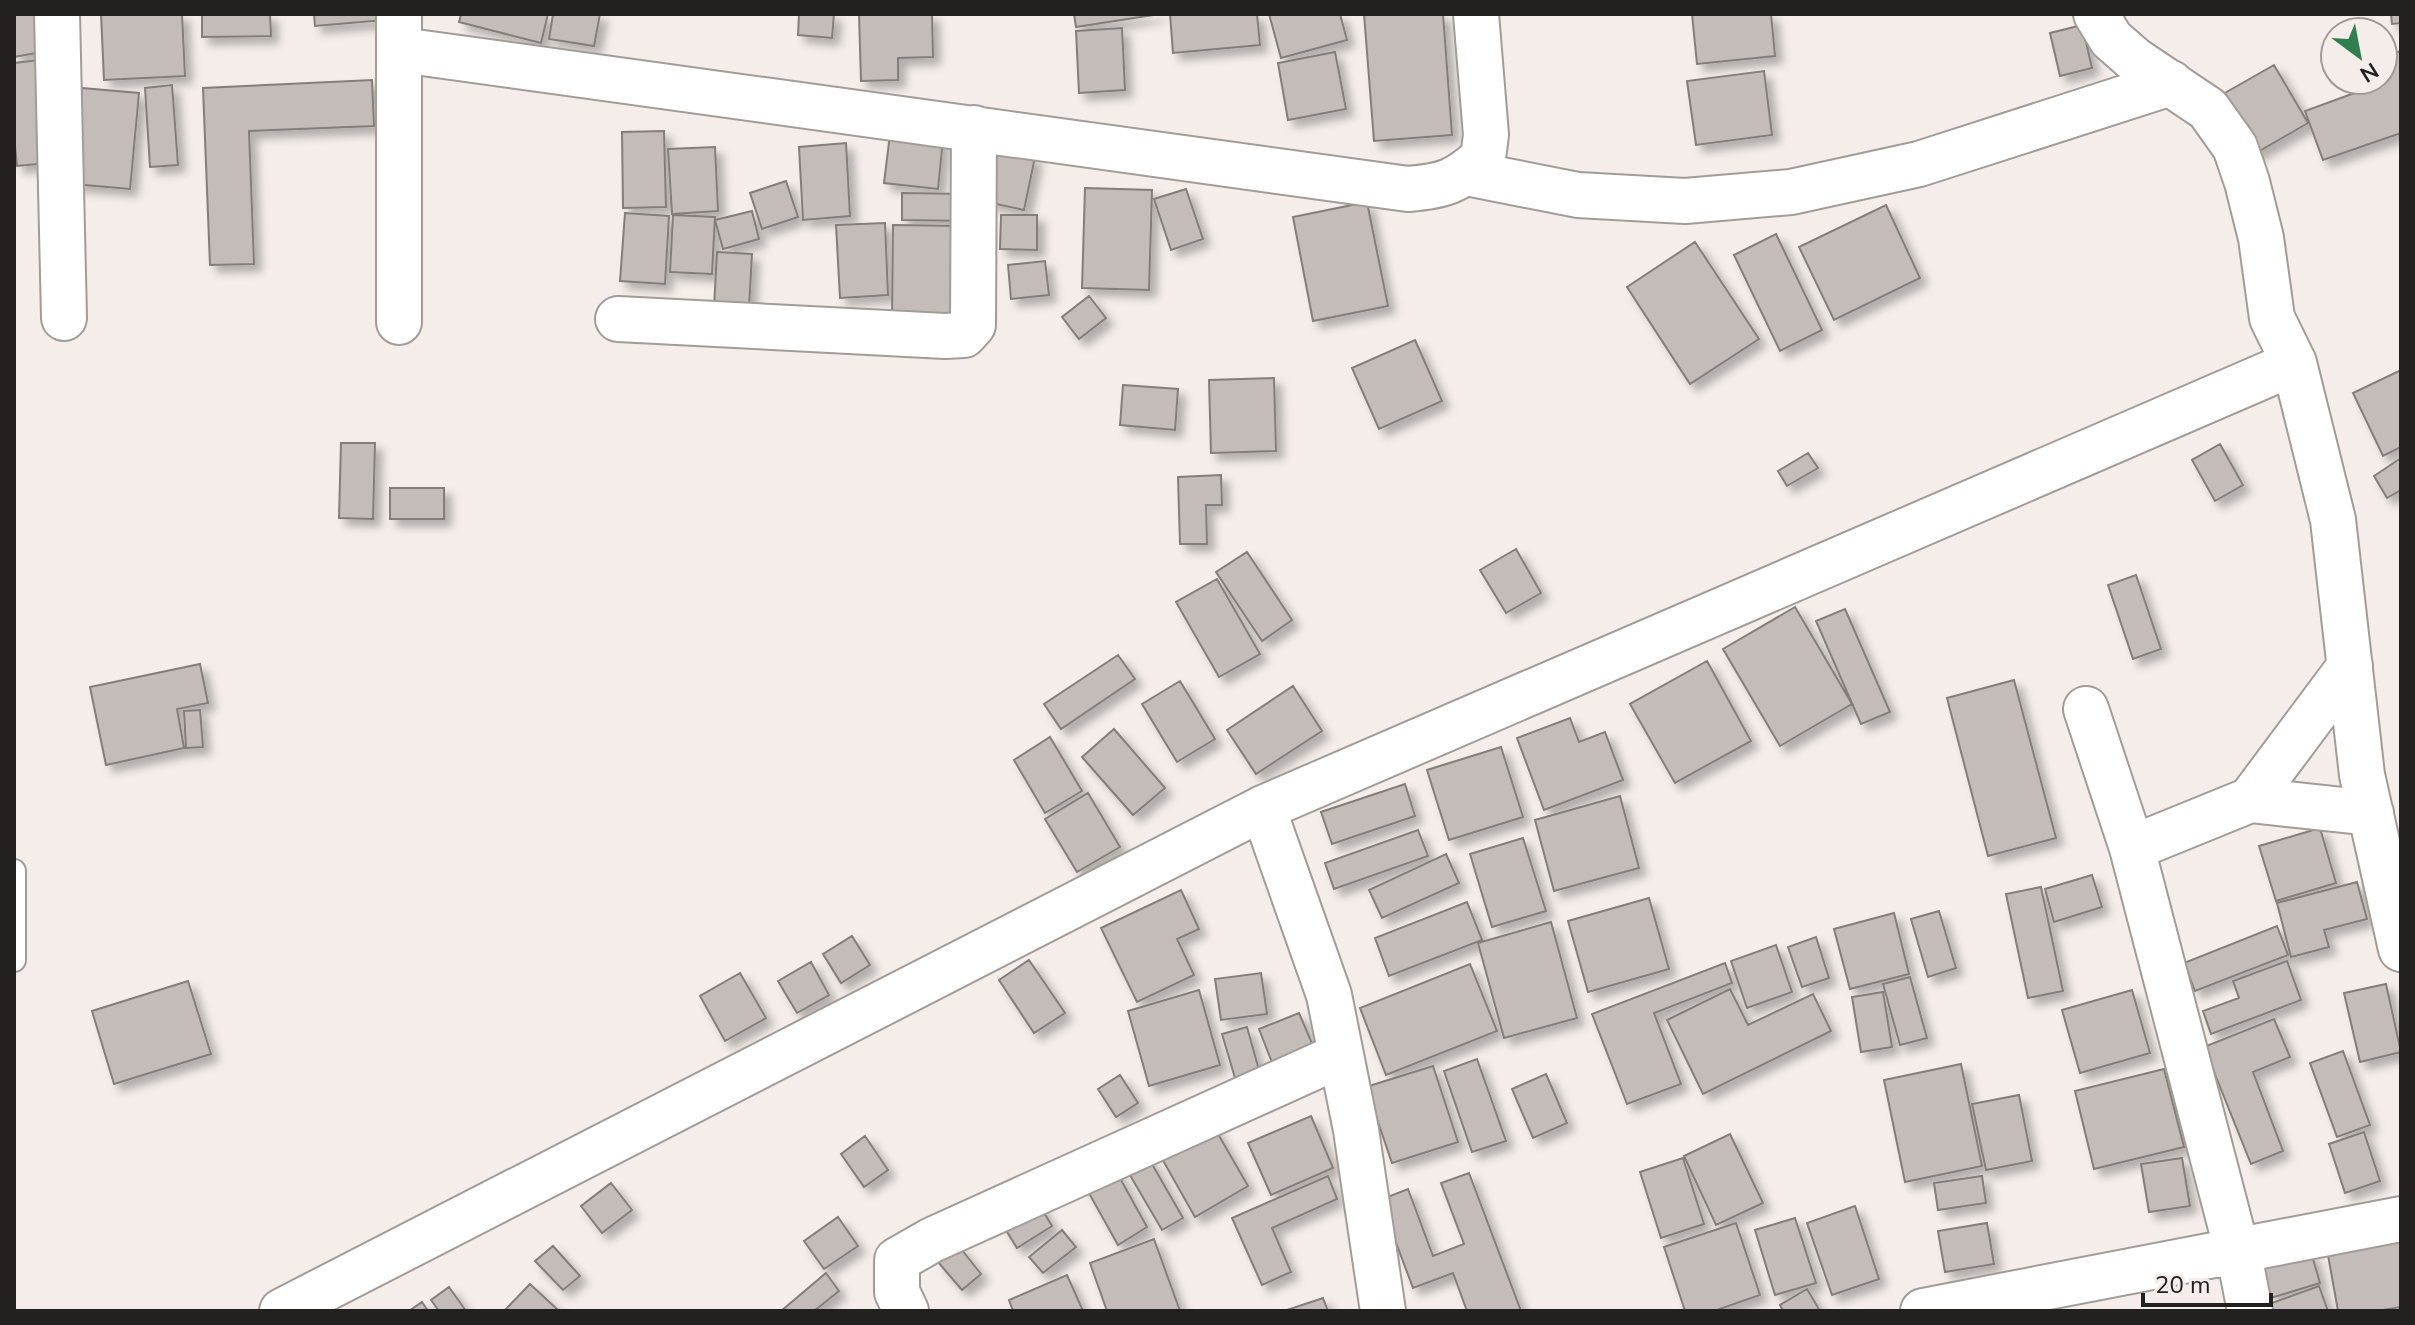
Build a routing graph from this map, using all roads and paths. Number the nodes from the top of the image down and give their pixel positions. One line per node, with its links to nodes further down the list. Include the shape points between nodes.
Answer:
1 (57, 14): 8 (street)
2 (1476, 14): 7 (street, via 1486,135 1483,158)
3 (2096, 14): 5 (street, via 2111,39)
4 (400, 32): 6 (street); 10 (street)
5 (2171, 83): 7 (street, via 1919,164 1791,192 1685,201 1593,196); 11 (street, via 2208,109 2235,147 2261,238 2272,318)
6 (974, 128): 7 (street, via 1408,189 1440,187); 9 (street, via 973,325 964,335)
7 (1466, 173)
8 (64, 318)
9 (618, 319)
10 (399, 322)
11 (2294, 363): 12 (street, via 2333,520); 15 (street)
12 (2350, 666): 14 (street); 16 (street)
13 (2086, 709): 17 (street)
14 (2250, 800): 16 (street); 17 (street)
15 (1263, 808): 21 (street, via 1329,995); 24 (street)
16 (2371, 813): 19 (street)
17 (2132, 848): 23 (street)
18 (14, 871): 20 (lane)
19 (2401, 949)
20 (14, 960)
21 (1341, 1055): 25 (street, via 897,1260 897,1292); 26 (street)
22 (2401, 1219): 23 (street)
23 (2236, 1249): 27 (street); 28 (street)
24 (282, 1311)
25 (906, 1311)
26 (1383, 1311)
27 (1923, 1311)
28 (2250, 1311)

